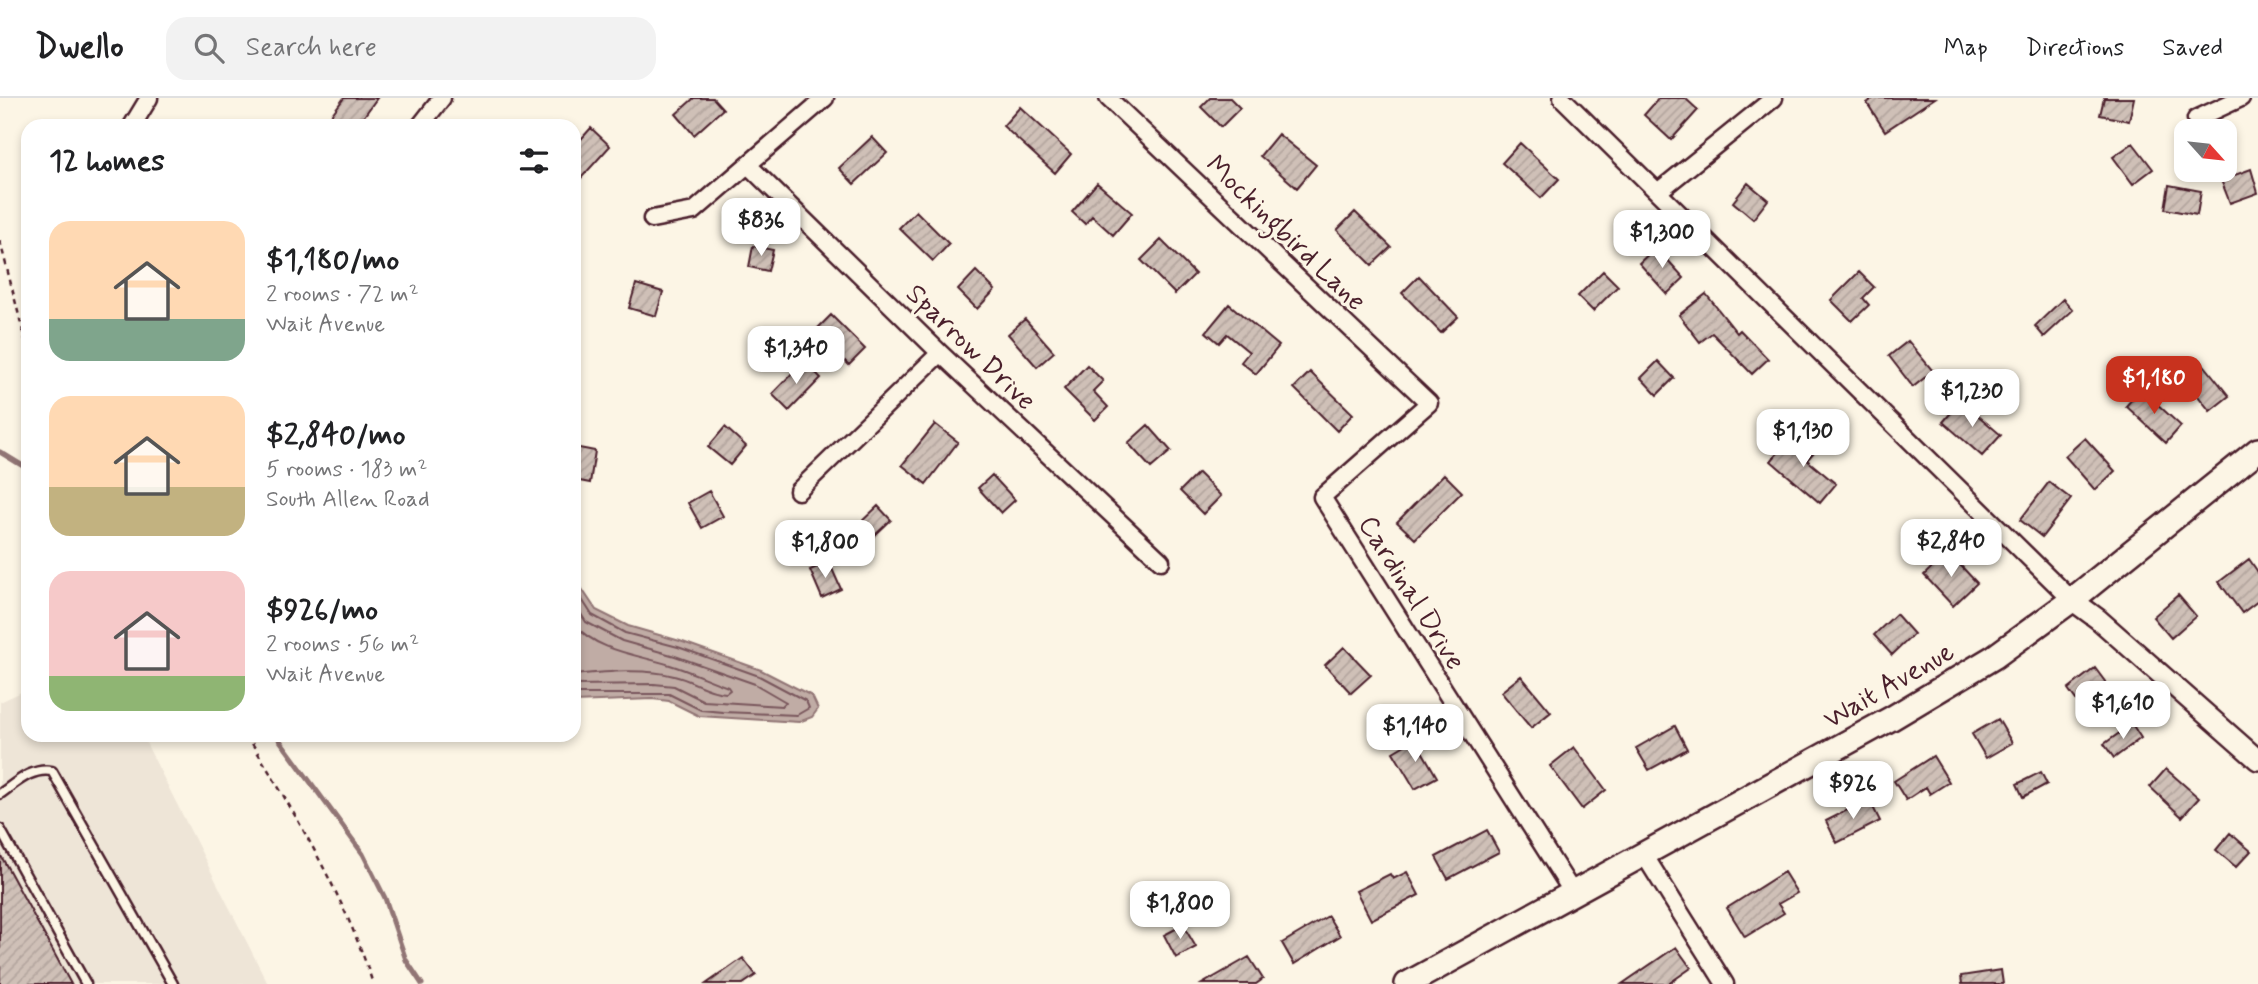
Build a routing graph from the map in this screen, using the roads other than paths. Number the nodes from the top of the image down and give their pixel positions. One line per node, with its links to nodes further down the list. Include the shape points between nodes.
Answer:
1 (149, 98): 8 (street)
2 (442, 98): 9 (street)
3 (825, 98): 11 (street)
4 (1108, 98): 17 (street, Mockingbird Lane, via 1429,403)
5 (1562, 98): 12 (street)
6 (1774, 98): 12 (street)
7 (2241, 98): 10 (street)
8 (136, 119)
9 (426, 119)
10 (2196, 119)
11 (748, 165): 13 (street, via 695,211); 14 (street, Sparrow Drive)
12 (1659, 191): 19 (street)
13 (652, 219)
14 (940, 352): 16 (street); 18 (street, Sparrow Drive)
15 (2258, 450): 19 (main road, Wait Avenue)
16 (798, 491)
17 (1322, 497): 24 (street, Cardinal Drive)
18 (1161, 561)
19 (2071, 600): 20 (street, via 2107,626); 23 (main road, Wait Avenue, via 1994,657 1903,711)
20 (2258, 760)
21 (0, 794): 26 (lane, via 29,774 52,771)
22 (0, 829): 25 (lane)
23 (1643, 853): 24 (main road, Wait Avenue); 28 (street)
24 (1573, 892): 27 (main road, Wait Avenue)
25 (86, 984)
26 (173, 984)
27 (1407, 984)
28 (1725, 984)

